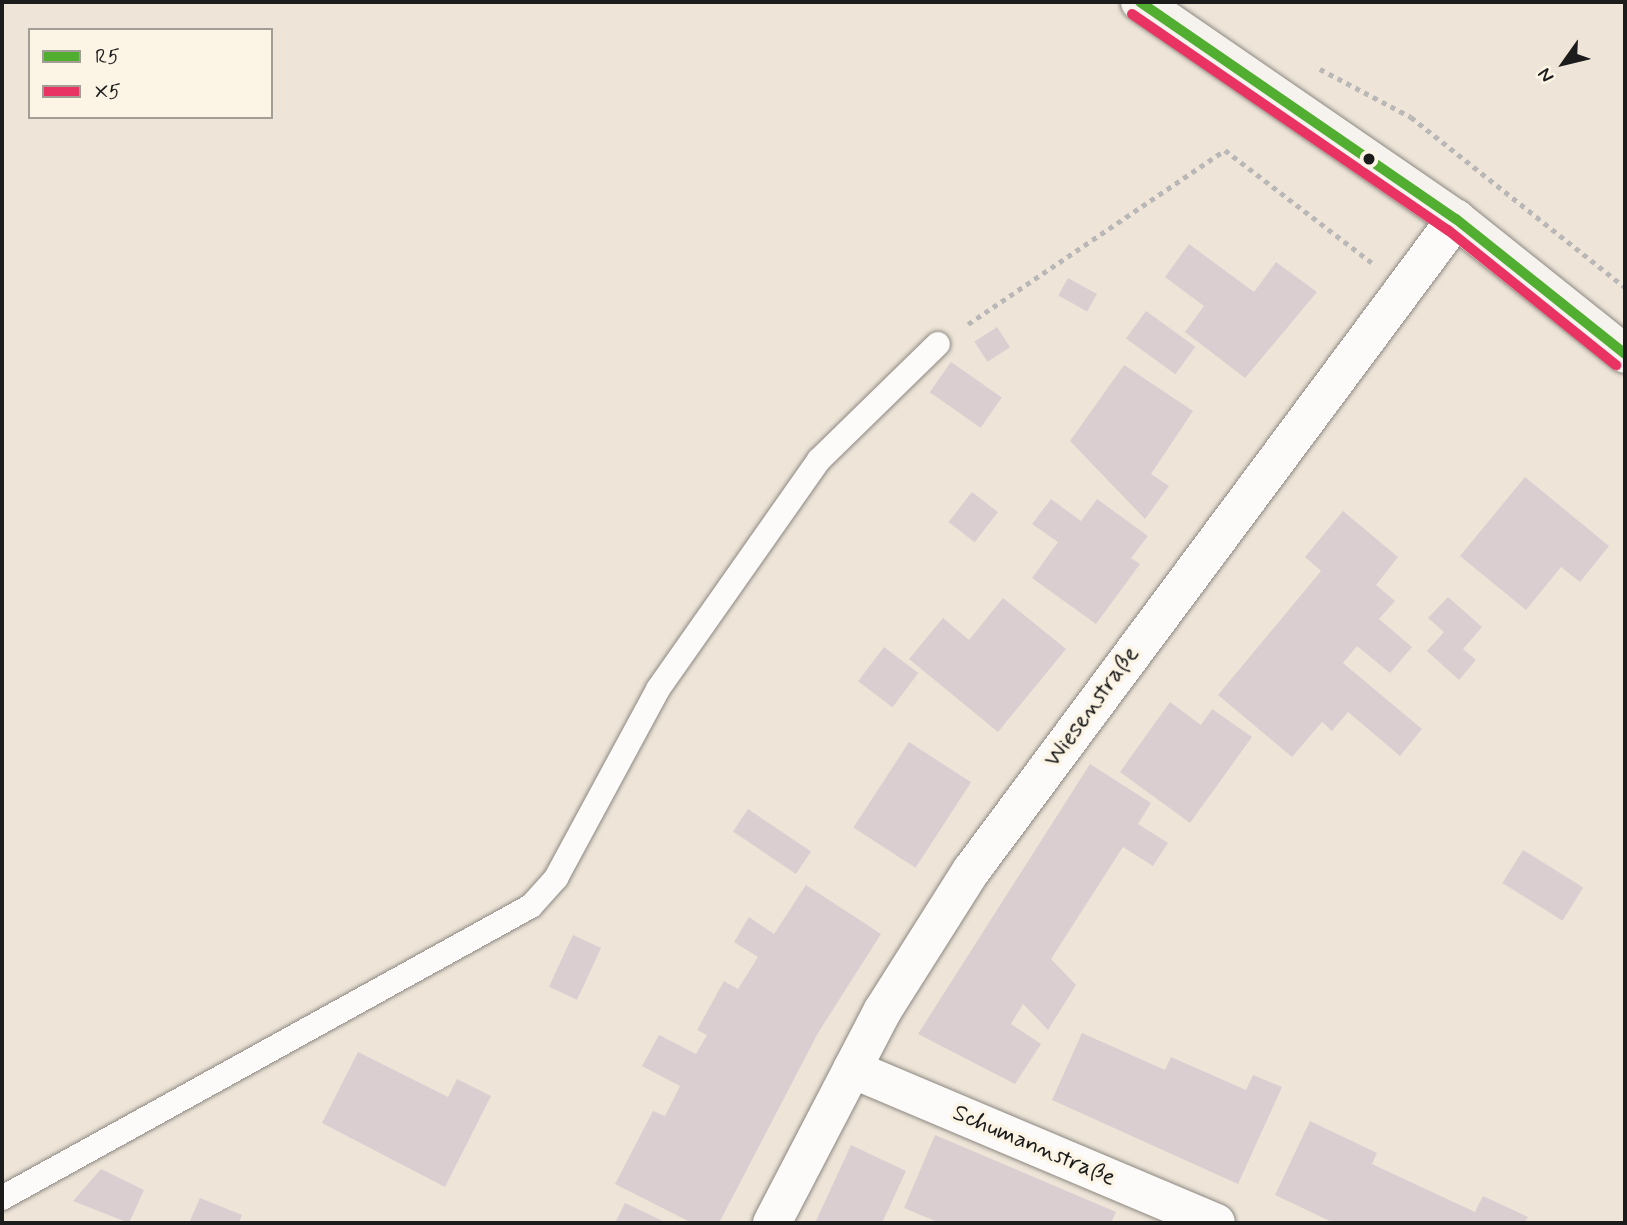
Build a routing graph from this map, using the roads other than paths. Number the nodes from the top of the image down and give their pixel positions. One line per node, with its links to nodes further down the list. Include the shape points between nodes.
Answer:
1 (1140, 2): 2 (main road)
2 (1456, 219): 4 (main road); 5 (street, Wiesenstraße, via 971,871)
3 (938, 344): 6 (lane, via 819,460 658,689 556,878 531,906)
4 (1625, 354)
5 (852, 1069): 7 (street, Wiesenstraße); 8 (street, Schumannstraße)
6 (2, 1198)
7 (772, 1223)
8 (1216, 1223)

